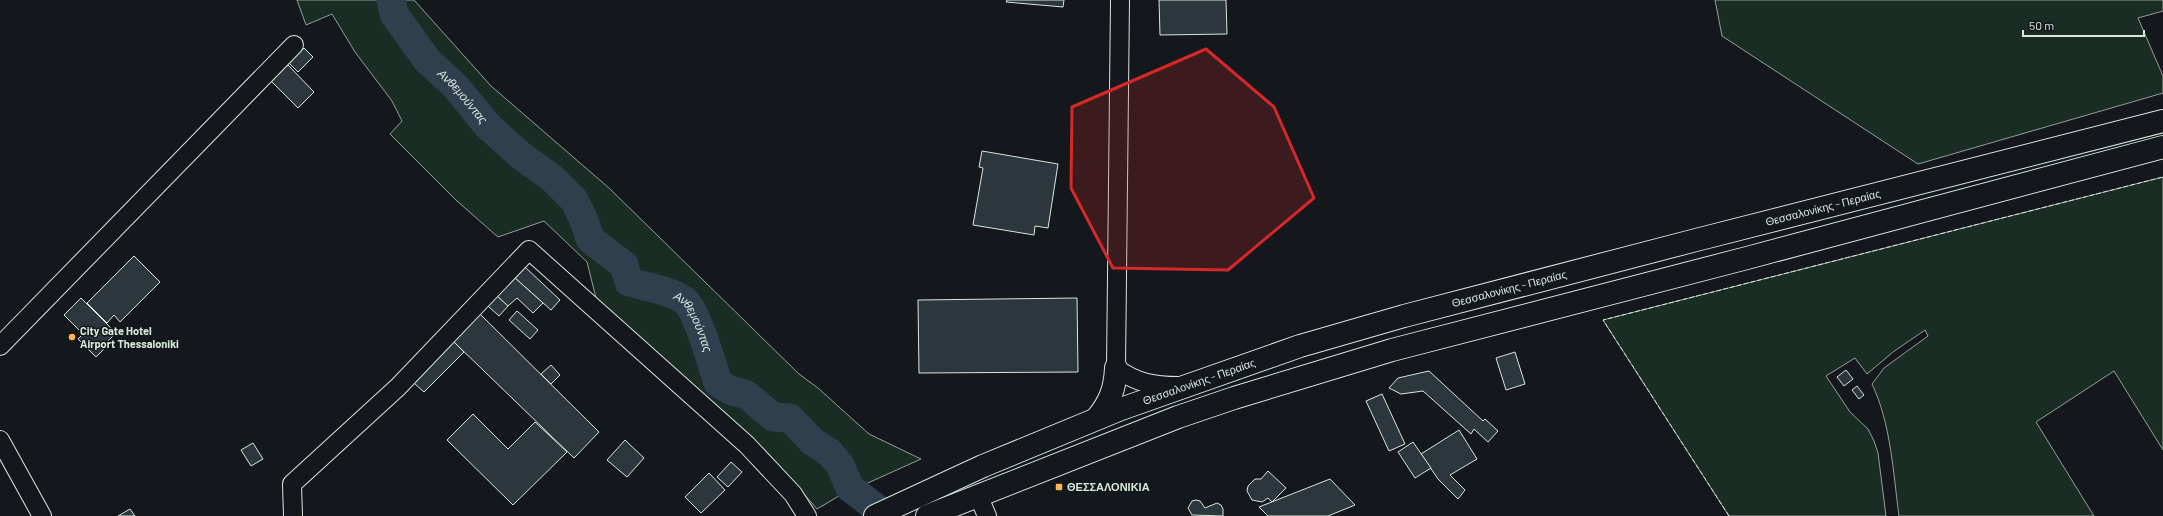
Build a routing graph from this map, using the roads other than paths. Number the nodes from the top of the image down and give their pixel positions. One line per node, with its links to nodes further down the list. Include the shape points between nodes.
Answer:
1 (1120, 0): 6 (street)
2 (294, 45): 5 (street)
3 (2163, 121): 7 (main road, Θεσσαλονίκης - Περαίας, via 1404,316 1300,346)
4 (2163, 147): 10 (main road, via 1392,350 1192,413)
5 (0, 346)
6 (1116, 368): 7 (street, via 1142,383); 8 (main road, via 1116,384 1112,397)
7 (1184, 386): 8 (main road, Θεσσαλονίκης - Περαίας)
8 (1097, 418): 14 (main road, Θεσσαλονίκης - Περαίας)
9 (0, 440): 11 (street)
10 (978, 495): 15 (main road); 16 (street)
11 (42, 516)
12 (293, 516): 13 (street, via 292,484 398,387 529,250 747,445 793,494)
13 (807, 516)
14 (875, 516)
15 (926, 516)
16 (987, 516)

